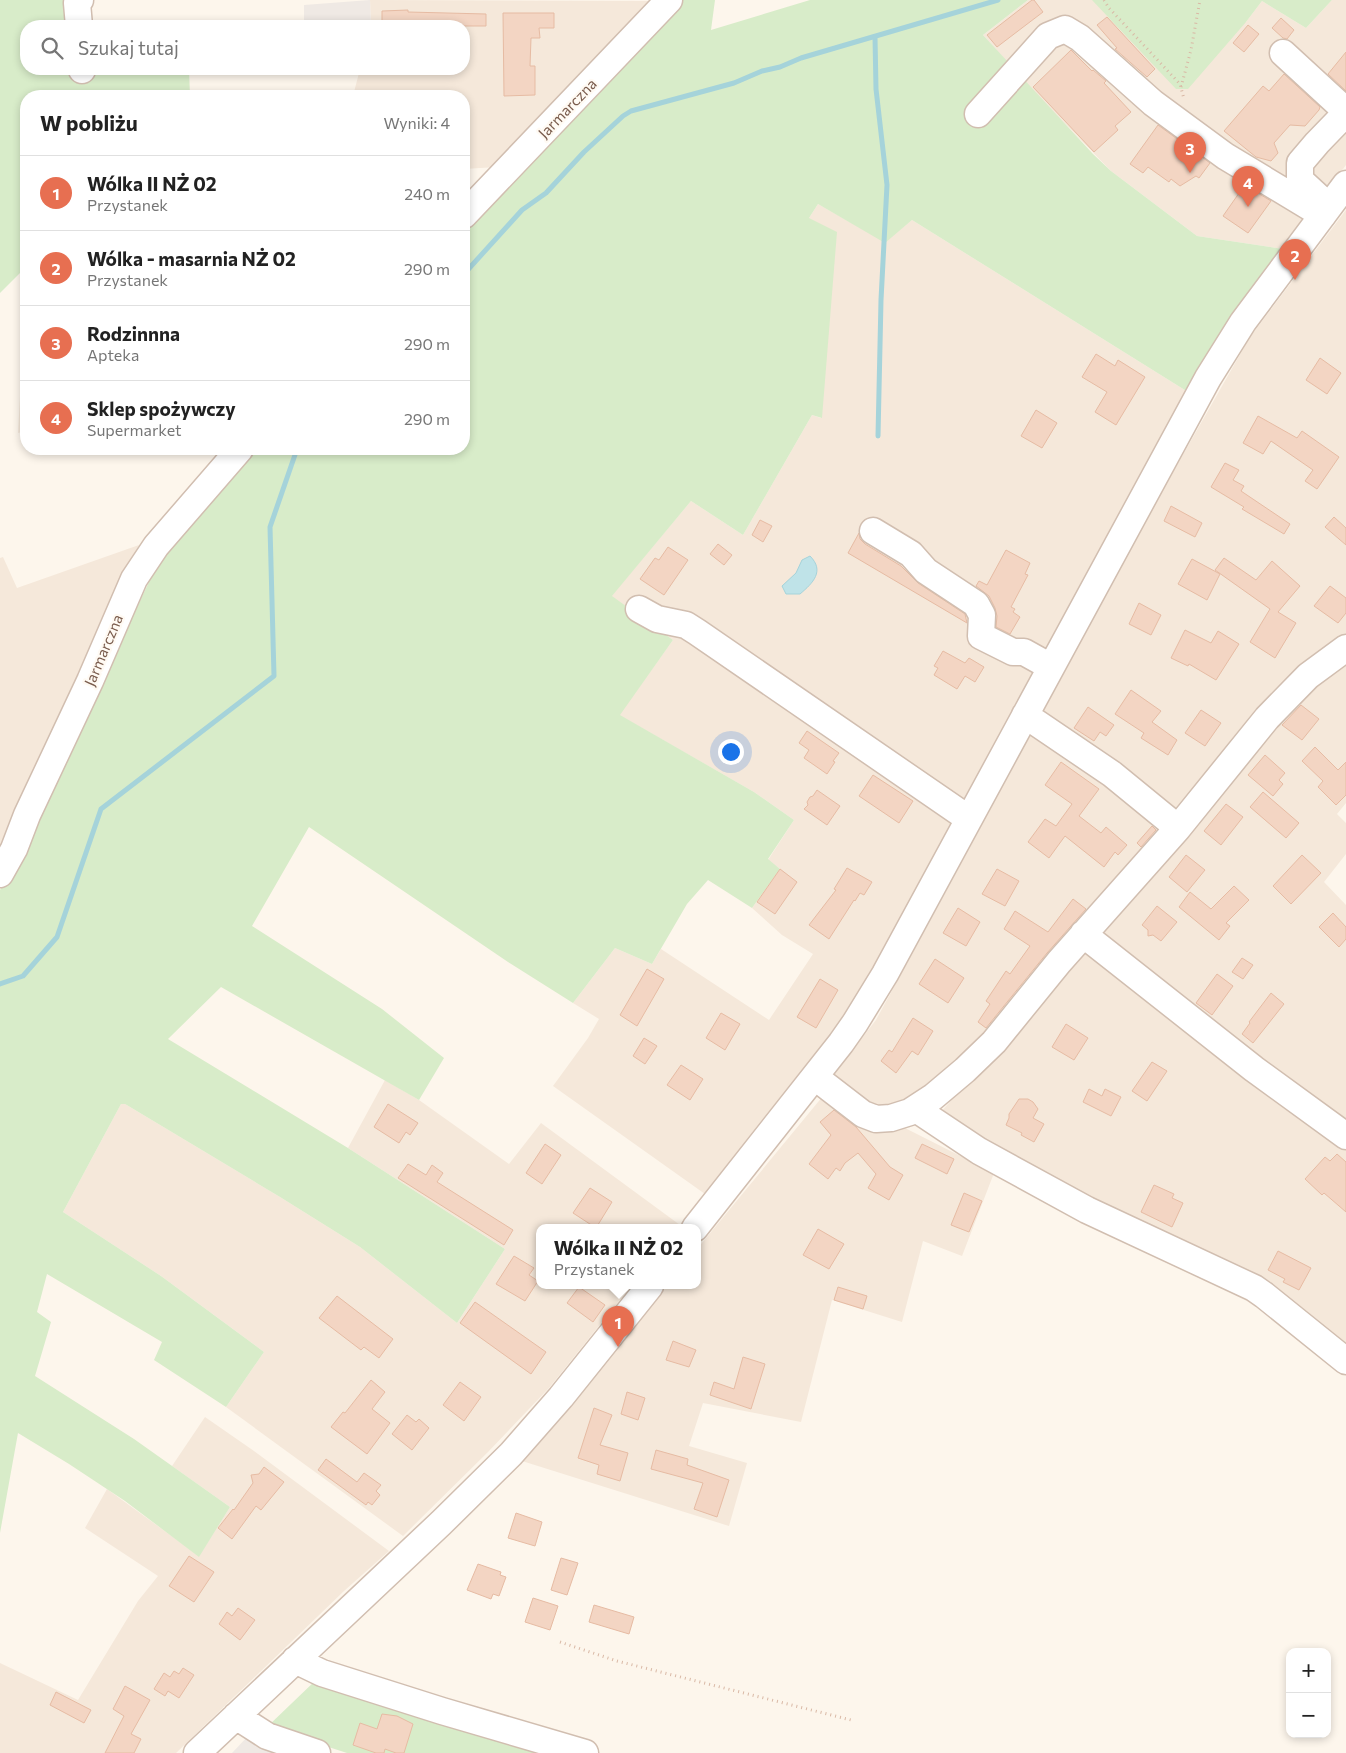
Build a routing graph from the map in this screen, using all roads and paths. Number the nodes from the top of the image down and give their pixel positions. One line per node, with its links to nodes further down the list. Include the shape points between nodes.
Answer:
1 (80, 0): 5 (street, via 77,3)
2 (669, 0): 12 (street, Jarmarczna)
3 (1104, 0): 7 (path, via 1180,84)
4 (1200, 0): 7 (path)
5 (78, 20)
6 (1283, 53): 8 (street)
7 (1181, 89): 10 (path)
8 (1346, 112): 13 (street, via 1300,163 1300,180)
9 (978, 114): 10 (street, via 1048,36 1066,29 1153,103)
10 (1194, 133): 13 (street, via 1225,156)
11 (1346, 184): 13 (street)
12 (470, 209)
13 (1326, 211): 18 (street, via 1243,322 1212,371)
14 (235, 455): 22 (street, Jarmarczna, via 156,546 134,579)
15 (873, 532): 18 (street, via 911,554 926,571 976,604 982,614 981,636 1012,652 1024,652)
16 (639, 609): 20 (street, via 657,619 692,628)
17 (1345, 650): 21 (street, via 1308,676 1267,718)
18 (1051, 668): 19 (street)
19 (1025, 715): 20 (street); 21 (street, via 1106,769)
20 (969, 819): 24 (street, via 876,989)
21 (1178, 828): 23 (street)
22 (0, 874)
23 (1083, 934): 25 (street, via 986,1050); 26 (street, via 1254,1069)
24 (815, 1077): 25 (street, via 868,1117 891,1118); 27 (street)
25 (916, 1109): 29 (street, via 979,1151 1087,1210 1254,1288)
26 (1346, 1136)
27 (698, 1224)
28 (648, 1289): 31 (street, via 511,1454)
29 (1346, 1361)
30 (560, 1642): 33 (path, via 618,1661)
31 (295, 1660): 32 (street); 36 (street, via 340,1679)
32 (236, 1716): 34 (street); 35 (street, via 266,1736)
33 (851, 1720)
34 (197, 1753)
35 (316, 1753)
36 (586, 1753)

